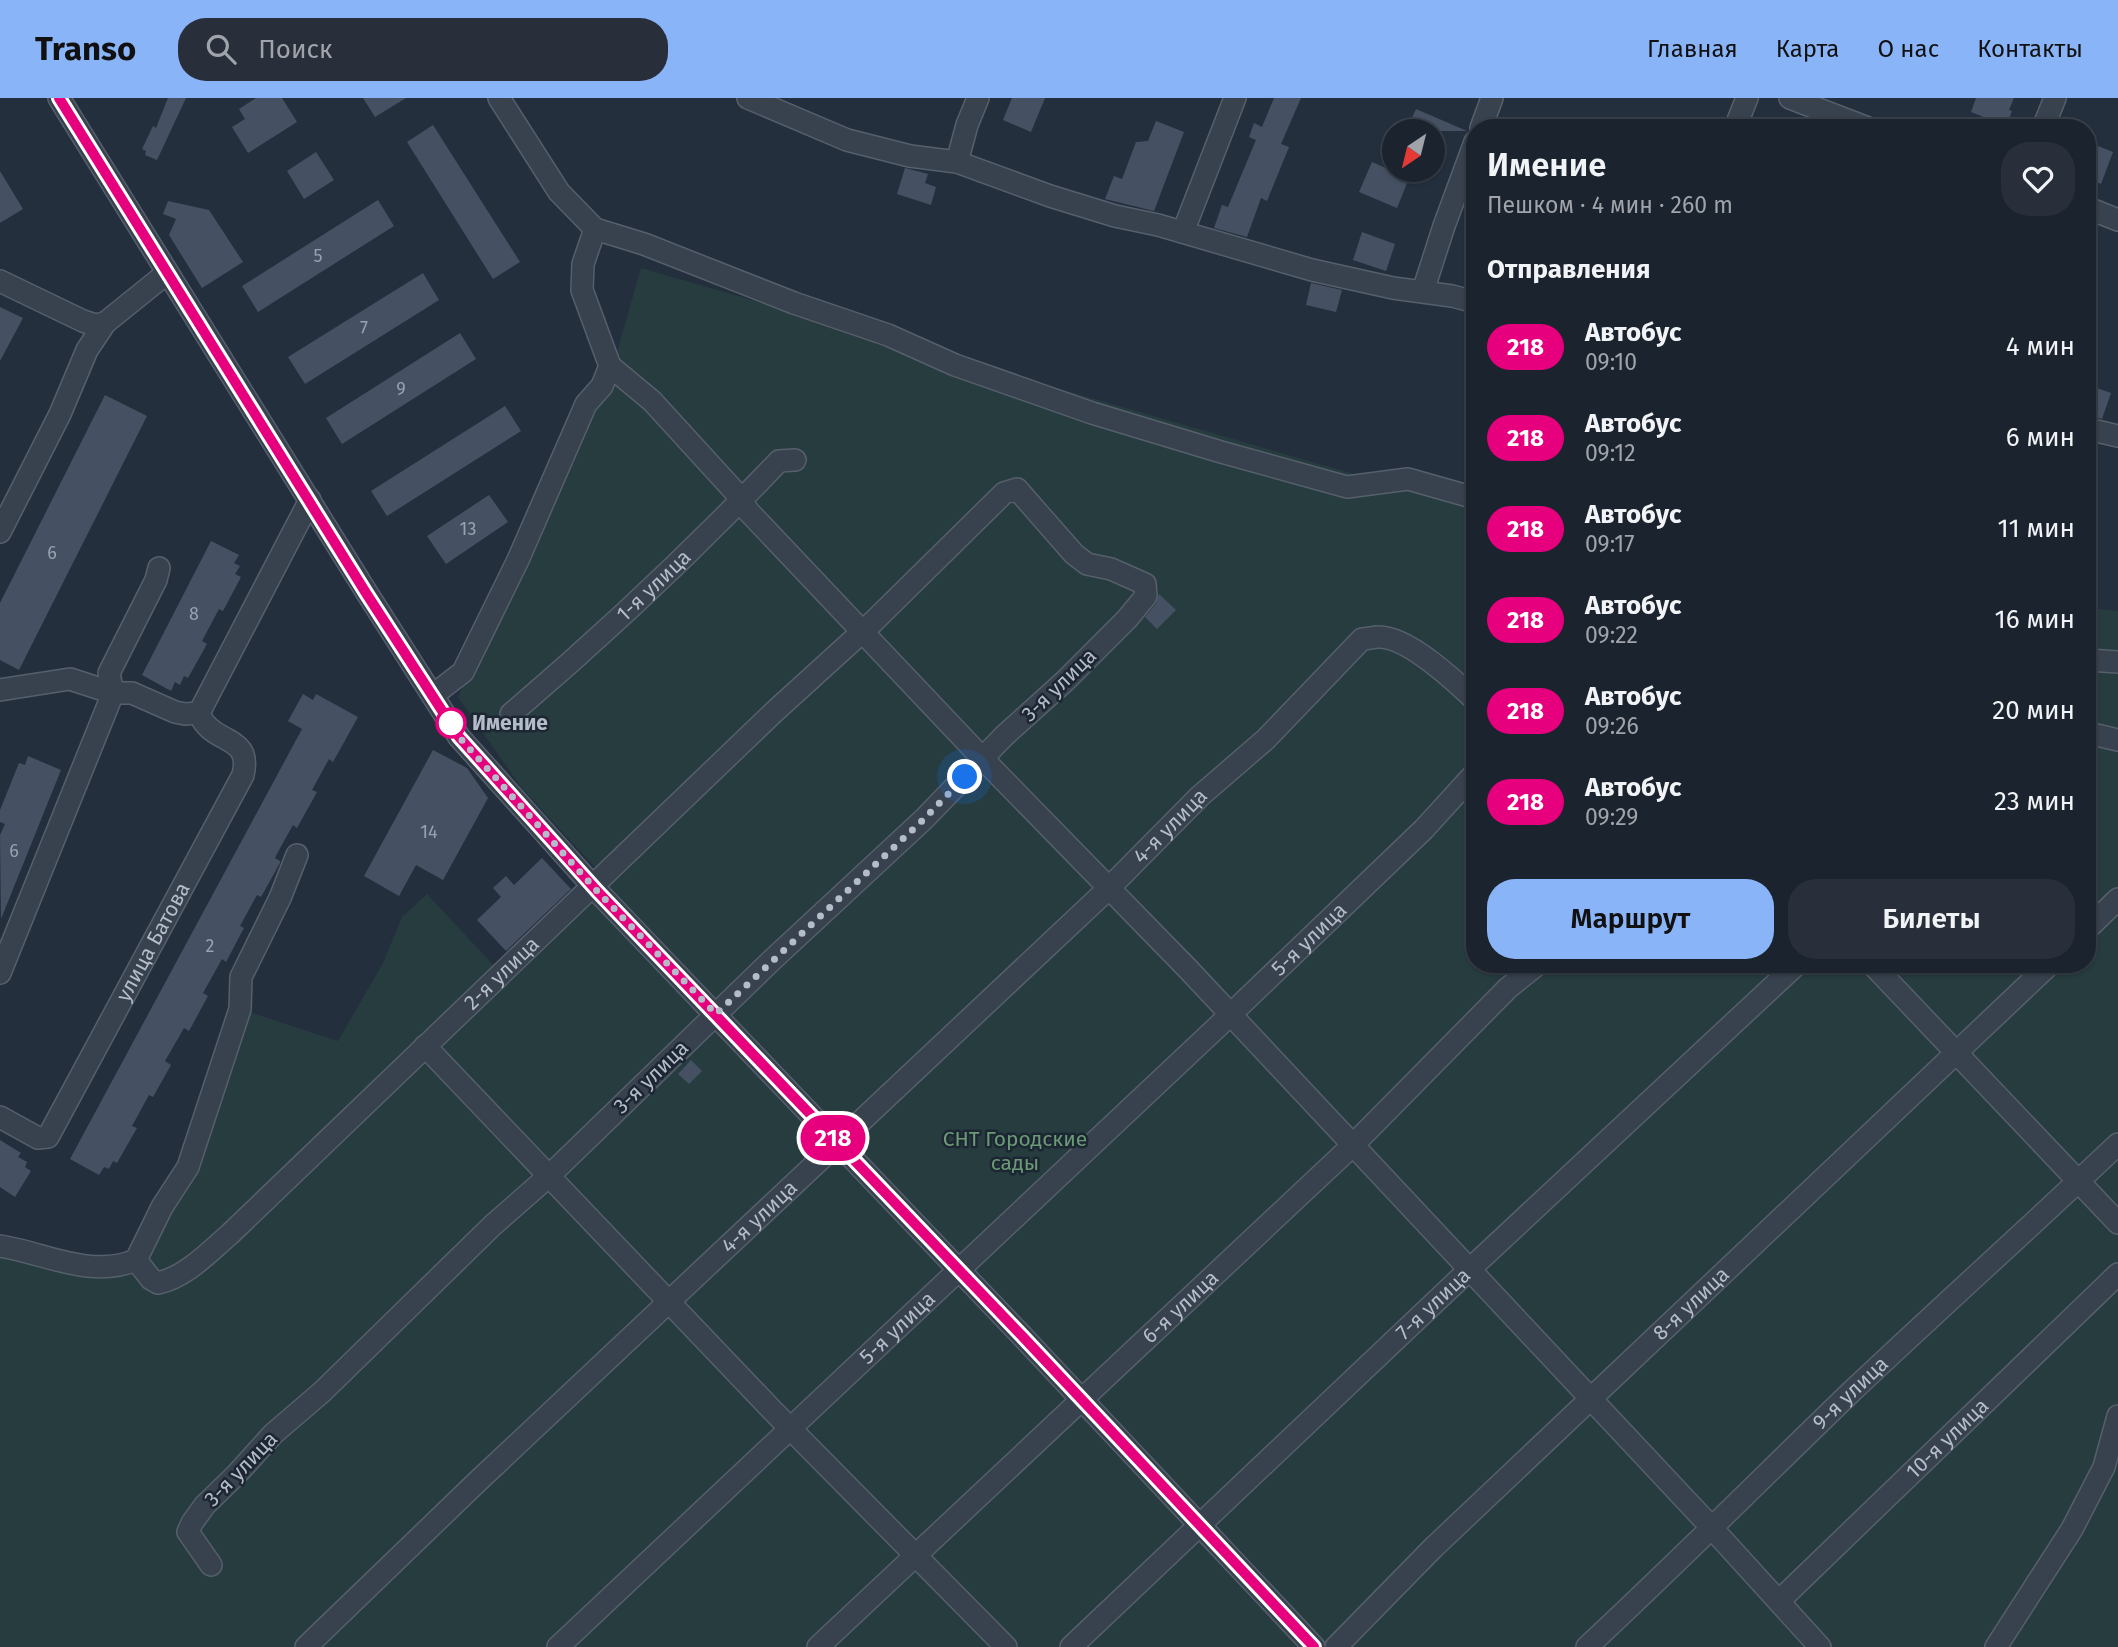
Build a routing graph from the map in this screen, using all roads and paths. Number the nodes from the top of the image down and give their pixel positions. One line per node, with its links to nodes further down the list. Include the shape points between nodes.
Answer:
1 (59, 98): 20 (street)
2 (499, 98): 18 (street, via 559,192)
3 (748, 98): 14 (street, via 847,140)
4 (978, 98): 14 (street)
5 (1235, 98): 19 (street)
6 (1492, 98): 10 (street)
7 (1747, 98): 11 (street)
8 (2055, 98): 13 (street)
9 (1796, 99): 12 (street)
10 (1484, 119)
11 (1739, 119)
12 (1846, 119)
13 (2047, 119)
14 (957, 162): 19 (street, via 1115,216)
15 (1466, 166): 22 (street)
16 (2096, 211): 17 (street)
17 (2118, 220)
18 (595, 229): 25 (street, via 583,264 582,290); 31 (street, via 1092,413 1347,487 1408,478)
19 (1184, 232): 22 (street, via 1312,270)
20 (167, 273): 24 (street); 32 (street)
21 (0, 281): 24 (street, via 83,321)
22 (1423, 290): 23 (street)
23 (1466, 300)
24 (105, 323): 34 (street, via 87,350 60,415)
25 (610, 366): 33 (street, via 652,401); 43 (street, via 602,386 586,404 463,672)
26 (2118, 418): 27 (street)
27 (2096, 428)
28 (2096, 430): 29 (street)
29 (2118, 436)
30 (795, 460): 33 (street, 1-я улица, via 779,461)
31 (1466, 495)
32 (310, 500): 43 (street); 44 (street)
33 (741, 501): 37 (street); 45 (street, 1-я улица, via 586,650)
34 (0, 532)
35 (159, 568): 42 (street, via 109,673)
36 (1146, 596): 37 (street, 2-я улица, via 1144,584 1087,564 1074,554 1017,489 1004,493); 48 (street, 3-я улица, via 1065,681)
37 (862, 631): 48 (street); 51 (street, 2-я улица)
38 (2096, 661): 39 (street)
39 (2118, 662)
40 (0, 690): 42 (street, via 70,679)
41 (1466, 692): 52 (street, 4-я улица, via 1405,645 1380,636 1362,639 1266,739 1200,796)
42 (113, 694): 44 (street, via 132,693 175,712); 55 (street)
43 (433, 695): 51 (street, via 459,737)
44 (199, 713): 64 (street, улица Батова, via 210,731 243,752 243,775 48,1137 38,1138)
45 (510, 713)
46 (2096, 735): 47 (street)
47 (2118, 740)
48 (982, 758): 52 (street); 60 (street, 3-я улица, via 924,819)
49 (1466, 783): 61 (street, 5-я улица)
50 (297, 855): 72 (street, via 241,977 240,1009 188,1167)
51 (596, 889): 60 (street); 62 (street, 2-я улица)
52 (1108, 889): 61 (street); 65 (street, 4-я улица)
53 (2118, 899): 54 (street)
54 (2096, 920)
55 (0, 973)
56 (1527, 973): 67 (street, 6-я улица)
57 (1787, 973): 74 (street, 7-я улица)
58 (1880, 973): 63 (street)
59 (2040, 973): 63 (street, 8-я улица)
60 (716, 1014): 65 (street); 68 (street, 3-я улица)
61 (1230, 1015): 67 (street); 73 (street, 5-я улица)
62 (425, 1046): 68 (street); 72 (street, 2-я улица, via 199,1261 158,1283)
63 (1956, 1053): 69 (street); 78 (street, 8-я улица)
64 (0, 1117)
65 (838, 1143): 73 (street); 76 (street, 4-я улица)
66 (2118, 1144): 69 (street, 9-я улица)
67 (1353, 1145): 74 (street); 77 (street, 6-я улица)
68 (550, 1175): 76 (street); 84 (street, 3-я улица, via 273,1434 205,1505 188,1532)
69 (2079, 1181): 70 (street); 82 (street, 9-я улица)
70 (2118, 1223)
71 (0, 1245): 72 (street, via 83,1267 109,1268)
72 (136, 1260)
73 (958, 1268): 77 (street); 80 (street, 5-я улица)
74 (1470, 1269): 78 (street); 81 (street, 7-я улица)
75 (2118, 1274): 85 (street, 10-я улица)
76 (669, 1301): 80 (street); 86 (street, 4-я улица)
77 (1081, 1398): 81 (street); 83 (street, 6-я улица)
78 (1591, 1399): 82 (street); 92 (street, 8-я улица)
79 (2118, 1416): 95 (street, via 2104,1467 2072,1529)
80 (790, 1427): 83 (street); 87 (street, 5-я улица)
81 (1200, 1525): 90 (street, 7-я улица); 91 (street)
82 (1711, 1527): 85 (street); 93 (street, 9-я улица)
83 (915, 1554): 88 (street, 6-я улица); 89 (street)
84 (211, 1565)
85 (1779, 1601): 94 (street)
86 (306, 1647)
87 (558, 1647)
88 (818, 1647)
89 (1006, 1647)
90 (1071, 1647)
91 (1314, 1647)
92 (1336, 1647)
93 (1587, 1647)
94 (1819, 1647)
95 (1996, 1647)

